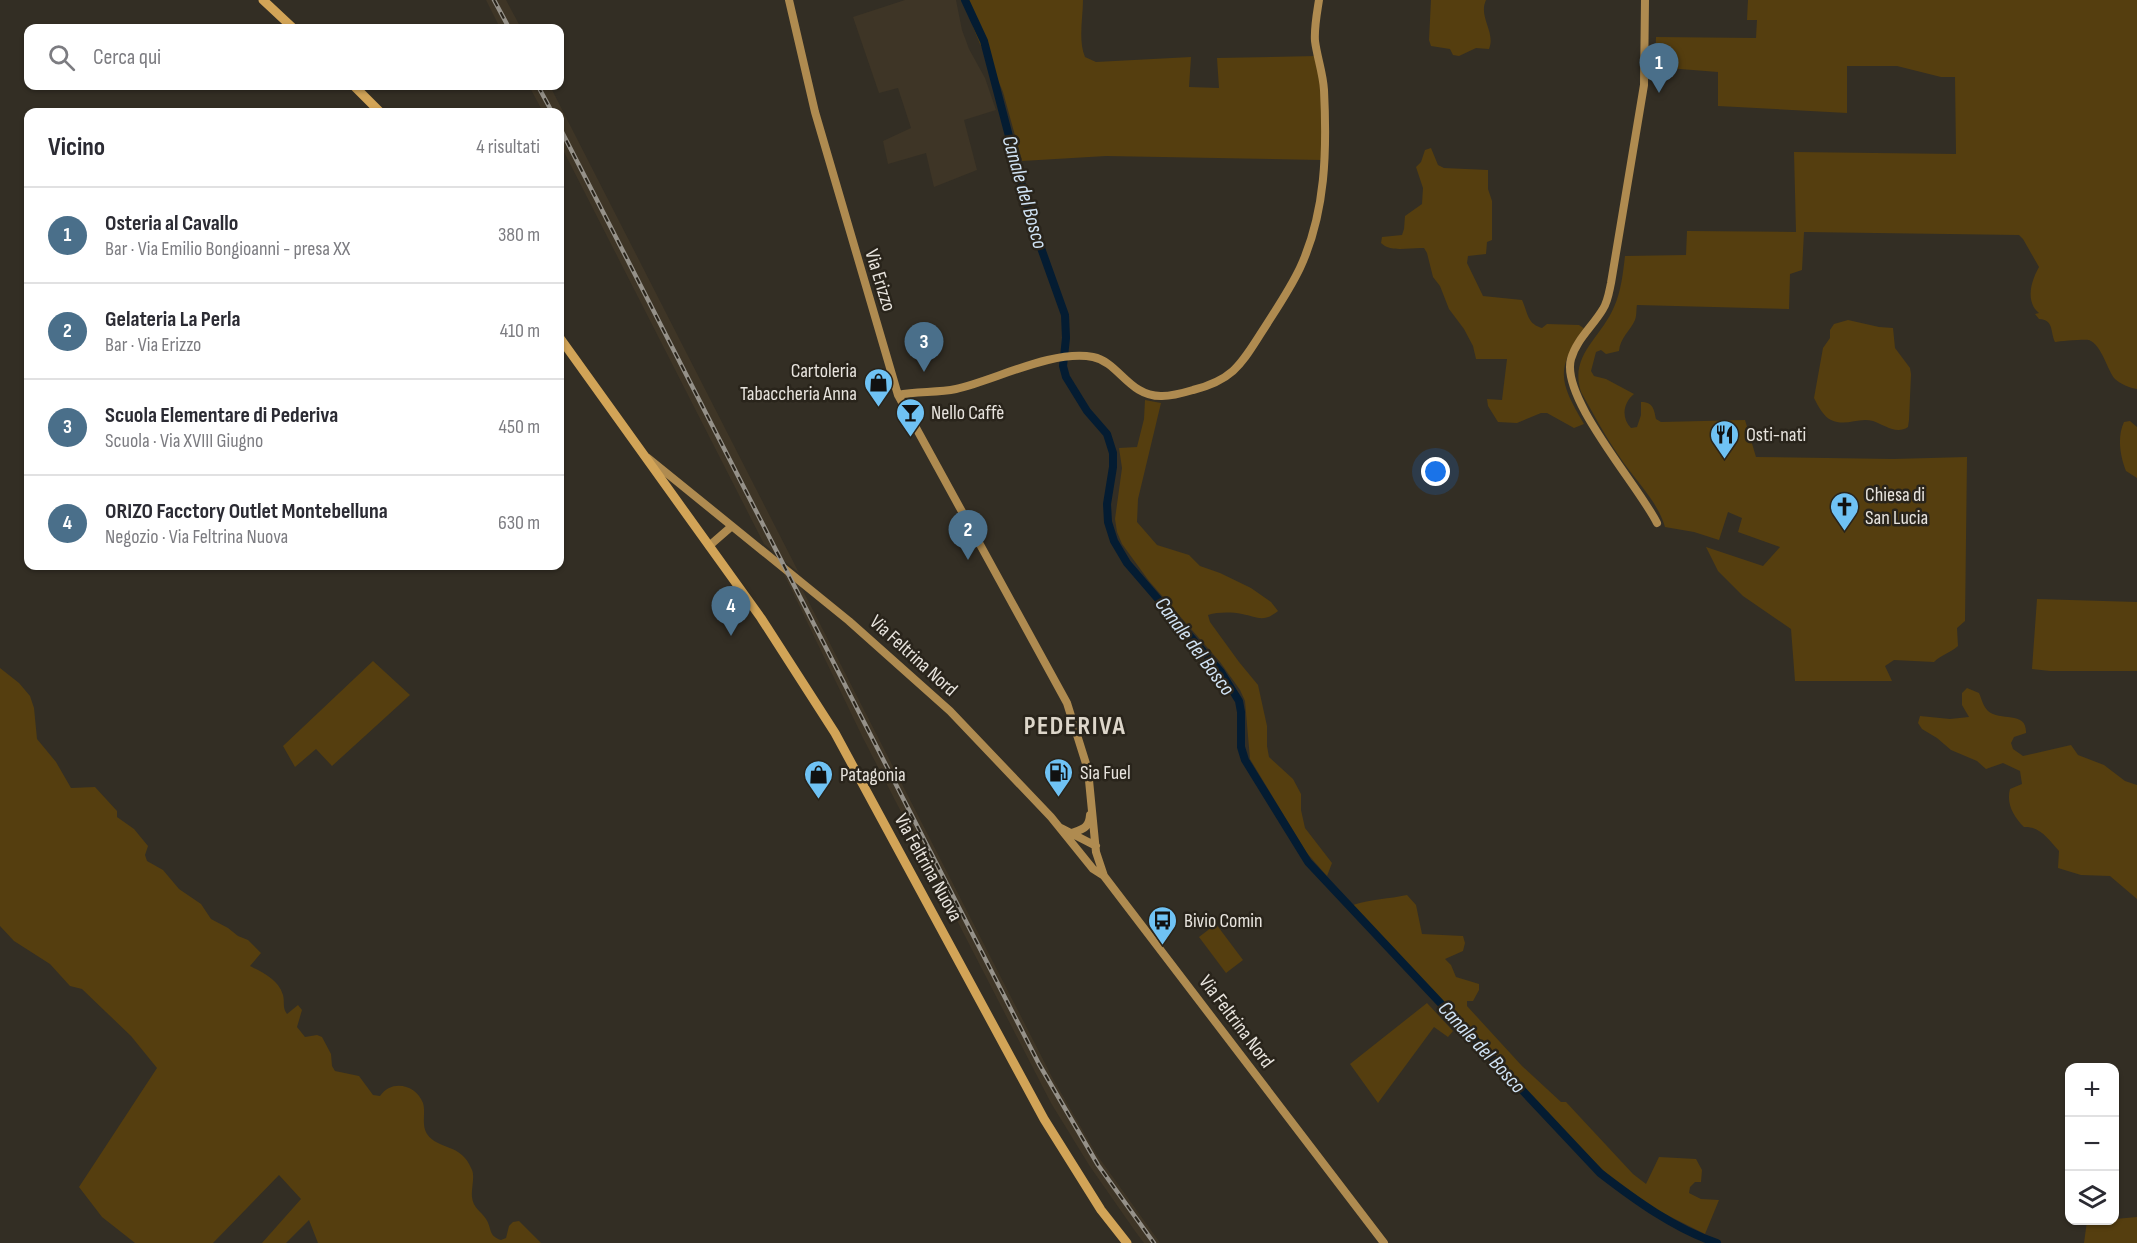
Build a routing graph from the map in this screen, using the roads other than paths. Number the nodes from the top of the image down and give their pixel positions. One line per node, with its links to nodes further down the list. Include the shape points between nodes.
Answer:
1 (263, 0): 5 (main road)
2 (789, 0): 9 (main road, Via Erizzo, via 814,112)
3 (1319, 0): 9 (main road, via 1315,40 1325,105 1321,202 1300,267 1233,372 1222,381 1184,393 1149,395 1133,387 1104,361 1071,356 958,388)
4 (1645, 0): 11 (main road, via 1643,94 1611,283 1603,309 1576,347 1570,378 1577,398 1611,455)
5 (289, 24)
6 (358, 90): 7 (main road)
7 (376, 108)
8 (564, 344): 10 (main road, Via Feltrina Nord)
9 (898, 395): 14 (main road, Via Erizzo, via 1067,703 1088,770)
10 (646, 457): 12 (main road, Via Feltrina Nord); 13 (main road, Via Feltrina Nuova)
11 (1657, 523)
12 (732, 526): 13 (main road); 15 (main road, Via Feltrina Nord, via 849,621 950,711)
13 (709, 546): 20 (main road, Via Feltrina Nuova, via 835,733 1044,1119 1101,1210)
14 (1092, 805): 16 (main road, via 1090,824); 17 (main road, Via Erizzo)
15 (1058, 826): 16 (main road, Via Feltrina Nord); 18 (main road, Via Feltrina Nord)
16 (1072, 833): 17 (main road, Via Feltrina Nord)
17 (1096, 849): 18 (main road); 19 (main road, Via Erizzo)
18 (1079, 853): 19 (main road, Via Feltrina Nord)
19 (1104, 876): 21 (main road, Via Feltrina Nord)
20 (1127, 1243)
21 (1384, 1243)

